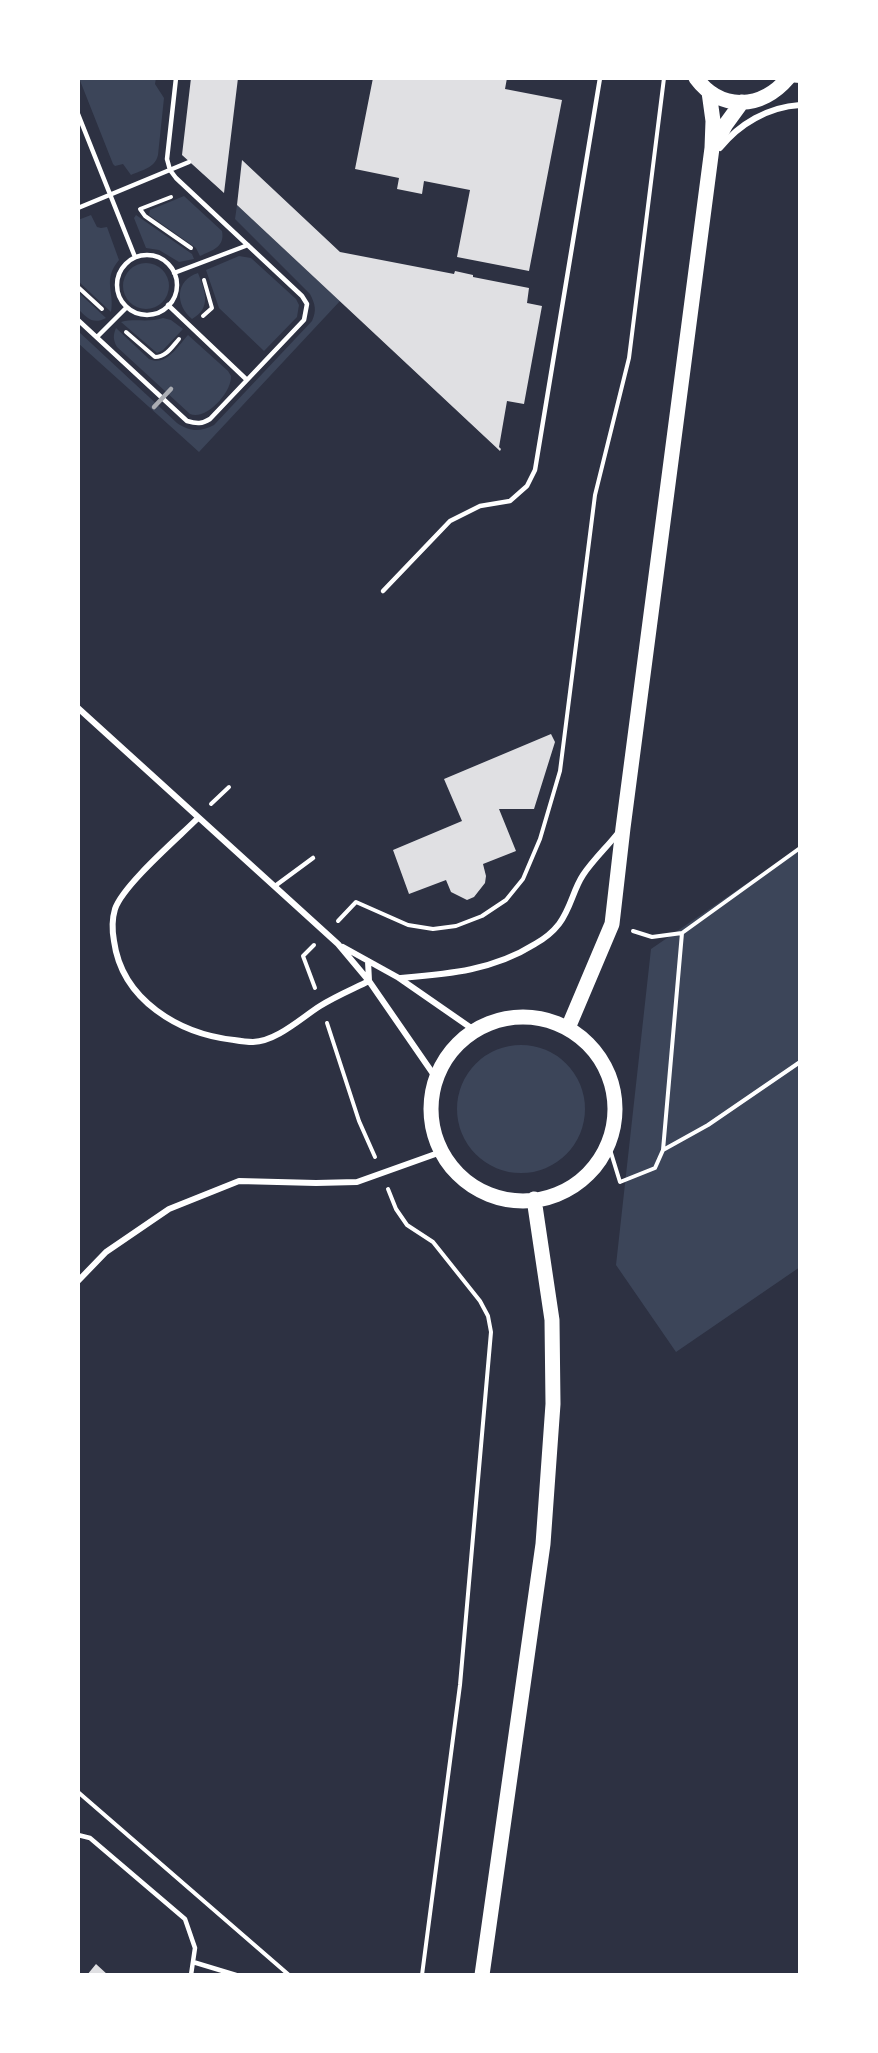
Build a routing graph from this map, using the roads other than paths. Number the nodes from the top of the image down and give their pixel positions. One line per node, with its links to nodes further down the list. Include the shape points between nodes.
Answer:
1 (176, 78): 11 (lane, via 167,159)
2 (600, 78): 22 (lane, via 535,470 527,486 510,501 480,506 450,521)
3 (696, 78): 5 (main road)
4 (792, 79): 6 (main road, via 760,100)
5 (709, 92): 6 (main road, via 725,100); 9 (main road, via 713,121)
6 (742, 102): 9 (main road)
7 (800, 105): 9 (street, via 749,120)
8 (78, 114): 12 (lane)
9 (711, 154): 25 (main road)
10 (189, 162): 11 (lane)
11 (170, 170): 12 (lane); 14 (lane)
12 (110, 195): 13 (lane); 15 (lane)
13 (78, 208)
14 (248, 245): 16 (lane); 21 (lane, via 302,297 307,313)
15 (135, 257): 16 (lane, via 162,259); 18 (lane, via 126,263 117,280 117,290)
16 (174, 273): 17 (lane, via 176,290)
17 (168, 305): 18 (lane, via 144,315); 21 (lane)
18 (127, 307): 20 (lane)
19 (78, 320): 20 (lane)
20 (97, 337): 21 (lane, via 187,421 195,424 210,419)
21 (247, 380)
22 (383, 591)
23 (78, 708): 24 (street)
24 (198, 818): 27 (street); 31 (street, via 129,886 116,908 112,930 116,955 131,986 153,1008 179,1026 212,1038 254,1042 286,1031 335,997)
25 (622, 828): 30 (street, via 582,876 569,911 547,937 484,968); 32 (main road, via 612,924)
26 (313, 858): 27 (lane)
27 (275, 886): 28 (street)
28 (338, 944): 29 (street); 31 (street)
29 (368, 961): 30 (street); 31 (street)
30 (399, 978): 33 (street)
31 (369, 981): 34 (street)
32 (568, 1028): 33 (main road, via 526,1016 506,1018); 36 (main road, via 601,1058 615,1100 615,1122 598,1162 582,1179 564,1191)
33 (474, 1030): 34 (main road, via 453,1048)
34 (436, 1078): 35 (main road, via 431,1115)
35 (441, 1152): 36 (main road, via 466,1182 483,1192 510,1200); 37 (street, via 357,1182 239,1181 169,1209 106,1252)
36 (534, 1199): 42 (main road, via 552,1320 551,1427 543,1544)
37 (78, 1281)
38 (78, 1835): 39 (lane, via 90,1838 185,1919 195,1948)
39 (193, 1962): 40 (lane); 41 (lane)
40 (191, 1975)
41 (236, 1975)
42 (482, 1975)

